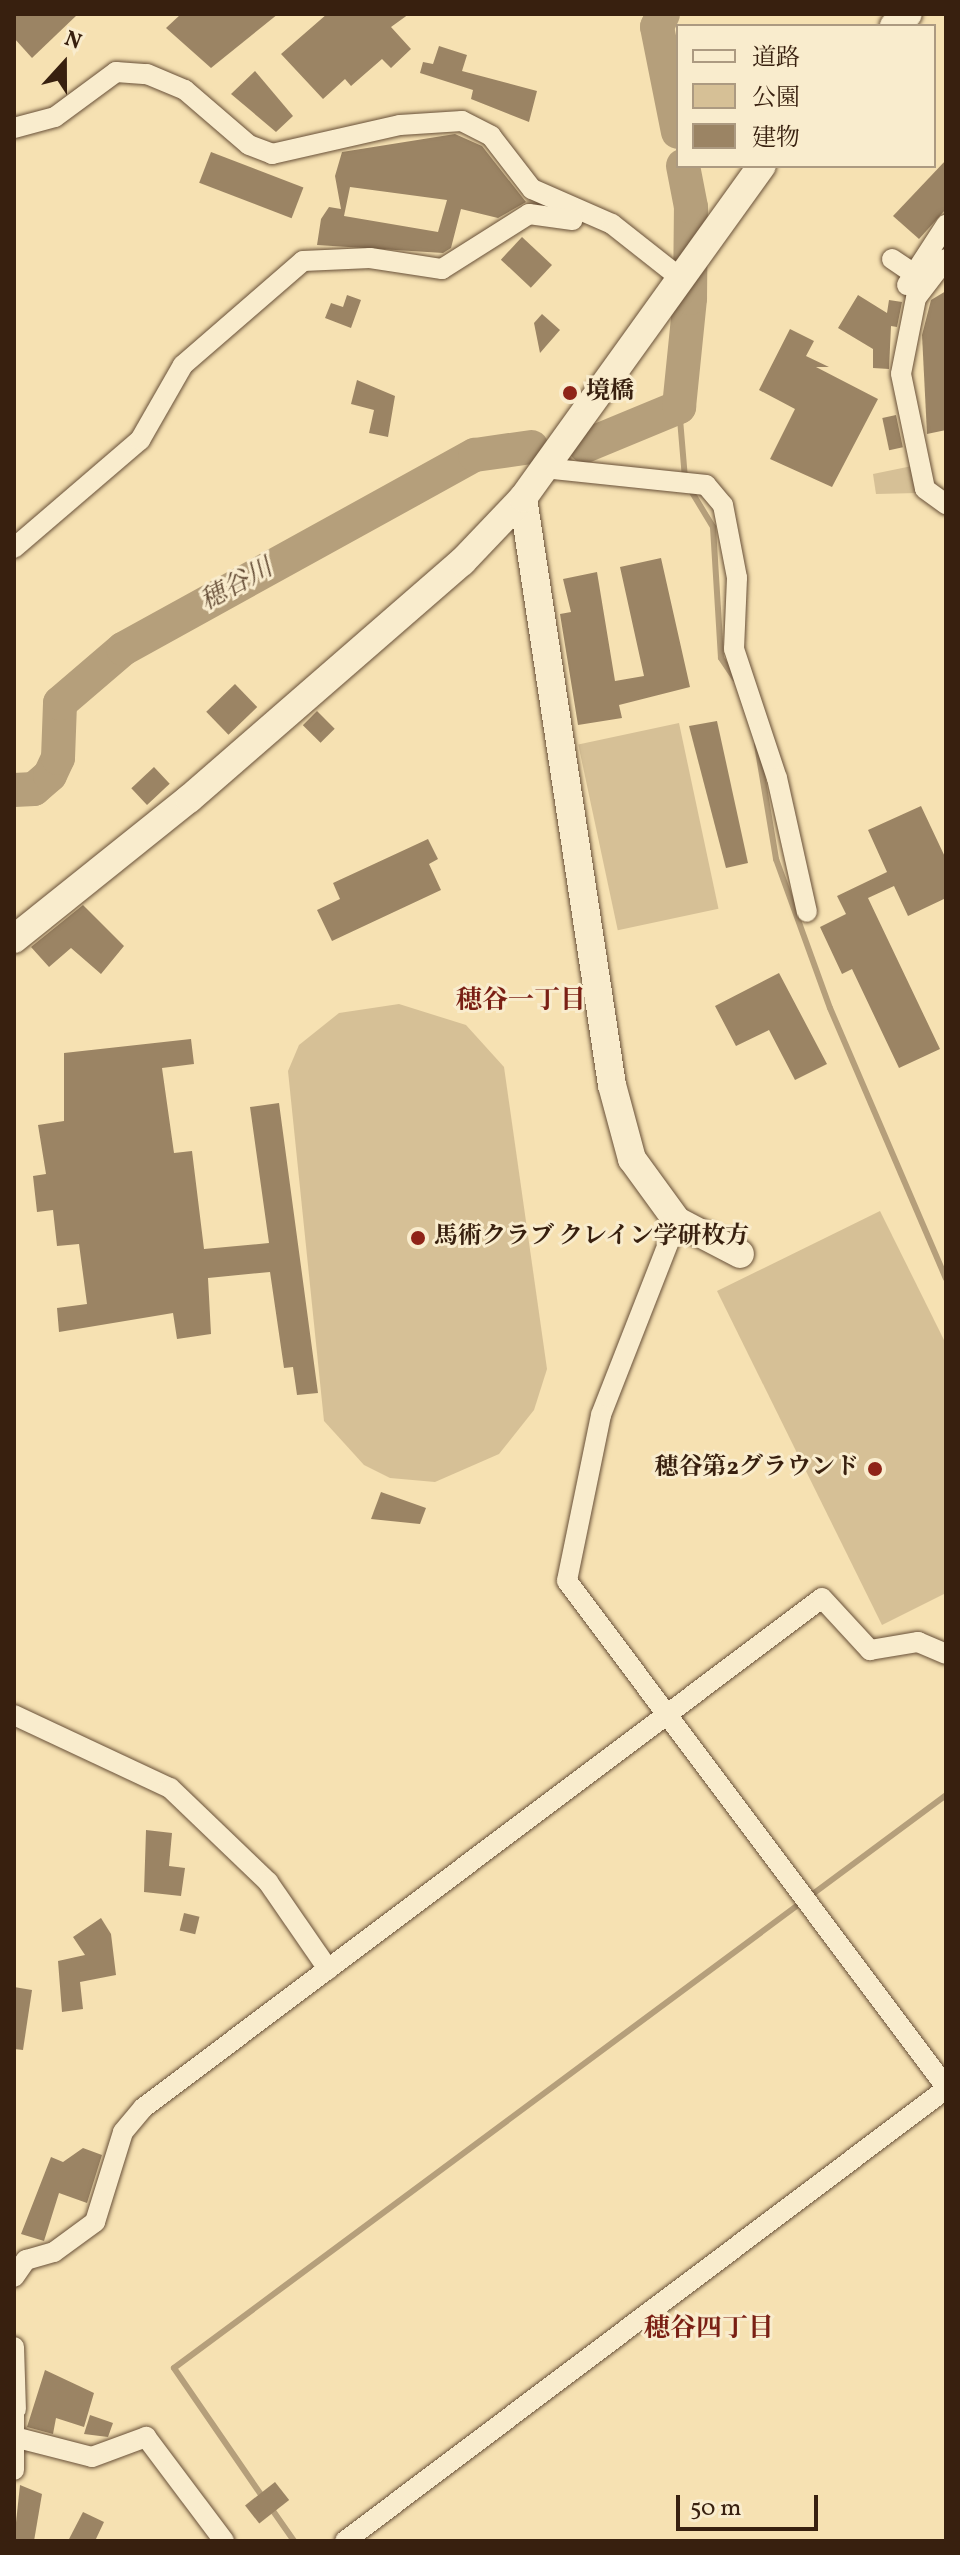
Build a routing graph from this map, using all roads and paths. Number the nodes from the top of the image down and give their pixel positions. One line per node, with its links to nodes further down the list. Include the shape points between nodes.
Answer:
1 (14, 128): 3 (street, via 55,117 116,72 185,90 249,145 272,154 400,125 462,121 491,136 532,189)
2 (760, 168): 7 (street)
3 (605, 224): 7 (street); 11 (street, via 529,214 442,269 370,258 303,261 183,365 140,440)
4 (946, 225): 5 (street, via 910,280)
5 (892, 259)
6 (946, 259): 10 (street, via 916,298 901,374 925,489)
7 (681, 273): 8 (street)
8 (544, 468): 9 (street); 12 (street, via 706,485 723,505 737,578 734,649 777,778)
9 (523, 498): 13 (street, via 348,664); 14 (street, via 612,1085 632,1159)
10 (946, 504)
11 (14, 548)
12 (807, 912)
13 (14, 939)
14 (677, 1221): 15 (street); 17 (street, via 601,1415 567,1581)
15 (740, 1254)
16 (946, 1654): 17 (street, via 918,1642 870,1650 822,1598)
17 (666, 1714): 19 (street); 20 (street)
18 (14, 1715): 19 (street, via 170,1788 268,1882)
19 (328, 1969): 21 (street, via 130,2120 95,2222 54,2252 26,2260)
20 (946, 2088): 27 (street)
21 (14, 2277)
22 (14, 2347): 23 (street, via 20,2372)
23 (15, 2408): 24 (street)
24 (18, 2438): 25 (street); 26 (street, via 92,2457 146,2437)
25 (14, 2470)
26 (224, 2541)
27 (345, 2541)

